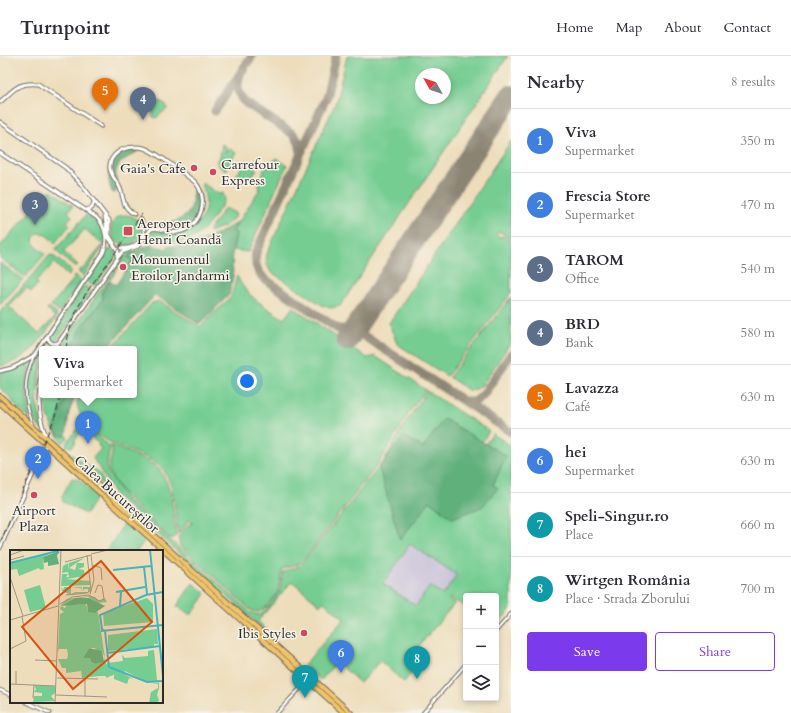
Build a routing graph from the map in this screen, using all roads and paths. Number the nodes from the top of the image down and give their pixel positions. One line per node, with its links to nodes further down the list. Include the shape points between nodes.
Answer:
1 (71, 99): 2 (street)
2 (65, 101): 3 (street, via 40,84 32,84 16,88); 5 (street)
3 (0, 102)
4 (0, 122): 7 (street, via 66,168)
5 (101, 126)
6 (0, 154): 8 (street)
7 (94, 202): 8 (street, via 92,208); 10 (street)
8 (86, 210): 15 (street, via 102,223 106,246)
9 (134, 214): 14 (street, via 125,206 110,168 112,157 127,148 147,149 192,180 201,191 203,205 198,219 189,228 174,232 157,227 151,229 141,244 122,252)
10 (105, 216): 12 (street, via 110,221 109,234); 14 (street, via 108,239 118,252)
11 (141, 220): 13 (street, via 144,231 140,241 132,247)
12 (114, 243)
13 (121, 248)
14 (116, 259): 16 (street)
15 (48, 335): 16 (street, via 50,342); 17 (street)
16 (57, 342): 18 (street)
17 (40, 346)
18 (55, 346)
19 (38, 349): 20 (street); 22 (street)
20 (36, 354): 21 (street); 22 (street); 27 (street, via 28,373 26,392)
21 (39, 354)
22 (21, 363): 23 (street)
23 (0, 371)
24 (0, 396): 27 (highway, Calea Bucureștilor)
25 (39, 398): 28 (street)
26 (0, 403): 29 (highway, Calea Bucureștilor)
27 (34, 427): 28 (highway, Calea Bucureștilor)
28 (48, 440): 41 (highway, Calea Bucureștilor)
29 (46, 445): 30 (street); 34 (highway, Calea Bucureștilor)
30 (0, 548)
31 (510, 616): 32 (street)
32 (498, 629)
33 (465, 665): 42 (street)
34 (308, 680): 39 (street); 40 (highway, Calea Bucureștilor)
35 (0, 690): 36 (street)
36 (10, 695)
37 (28, 703): 38 (street)
38 (50, 713)
39 (277, 713)
40 (344, 713)
41 (351, 713)
42 (423, 713)

